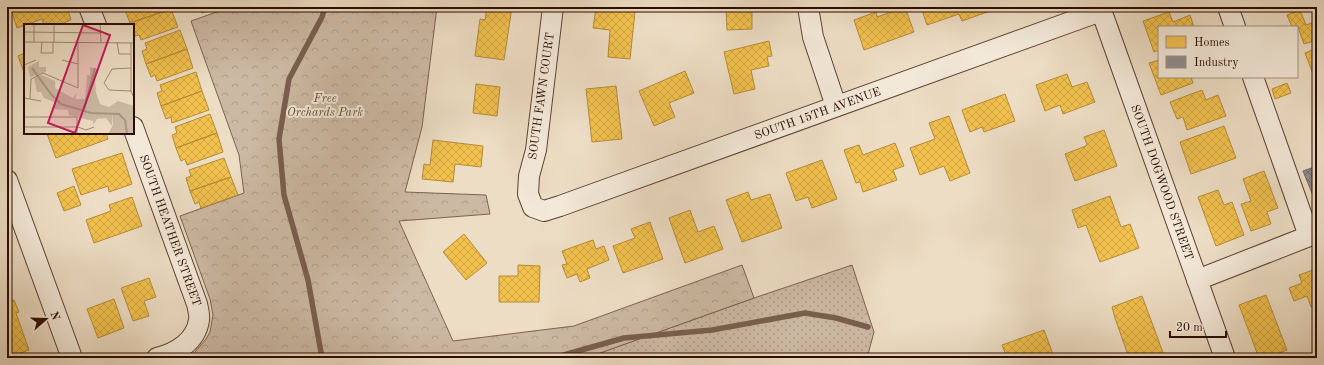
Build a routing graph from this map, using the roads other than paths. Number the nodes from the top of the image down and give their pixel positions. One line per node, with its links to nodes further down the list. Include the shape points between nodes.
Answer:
1 (89, 7): 6 (street)
2 (553, 7): 12 (street, SOUTH FAWN COURT, via 536,150 529,176 528,194)
3 (808, 7): 9 (street, via 814,37)
4 (1228, 7): 7 (street)
5 (1100, 9): 9 (street, SOUTH 15TH AVENUE); 14 (street, SOUTH DOGWOOD STREET)
6 (96, 24)
7 (1235, 26)
8 (1253, 78): 13 (street)
9 (836, 106): 12 (street, SOUTH 15TH AVENUE, via 560,206 544,211)
10 (134, 130): 16 (street, SOUTH HEATHER STREET, via 197,304 200,319 195,334 183,346 169,355)
11 (7, 180): 15 (street)
12 (533, 207)
13 (1313, 235): 14 (street)
14 (1197, 280): 17 (street, SOUTH DOGWOOD STREET)
15 (72, 358)
16 (157, 358)
17 (1225, 358)

